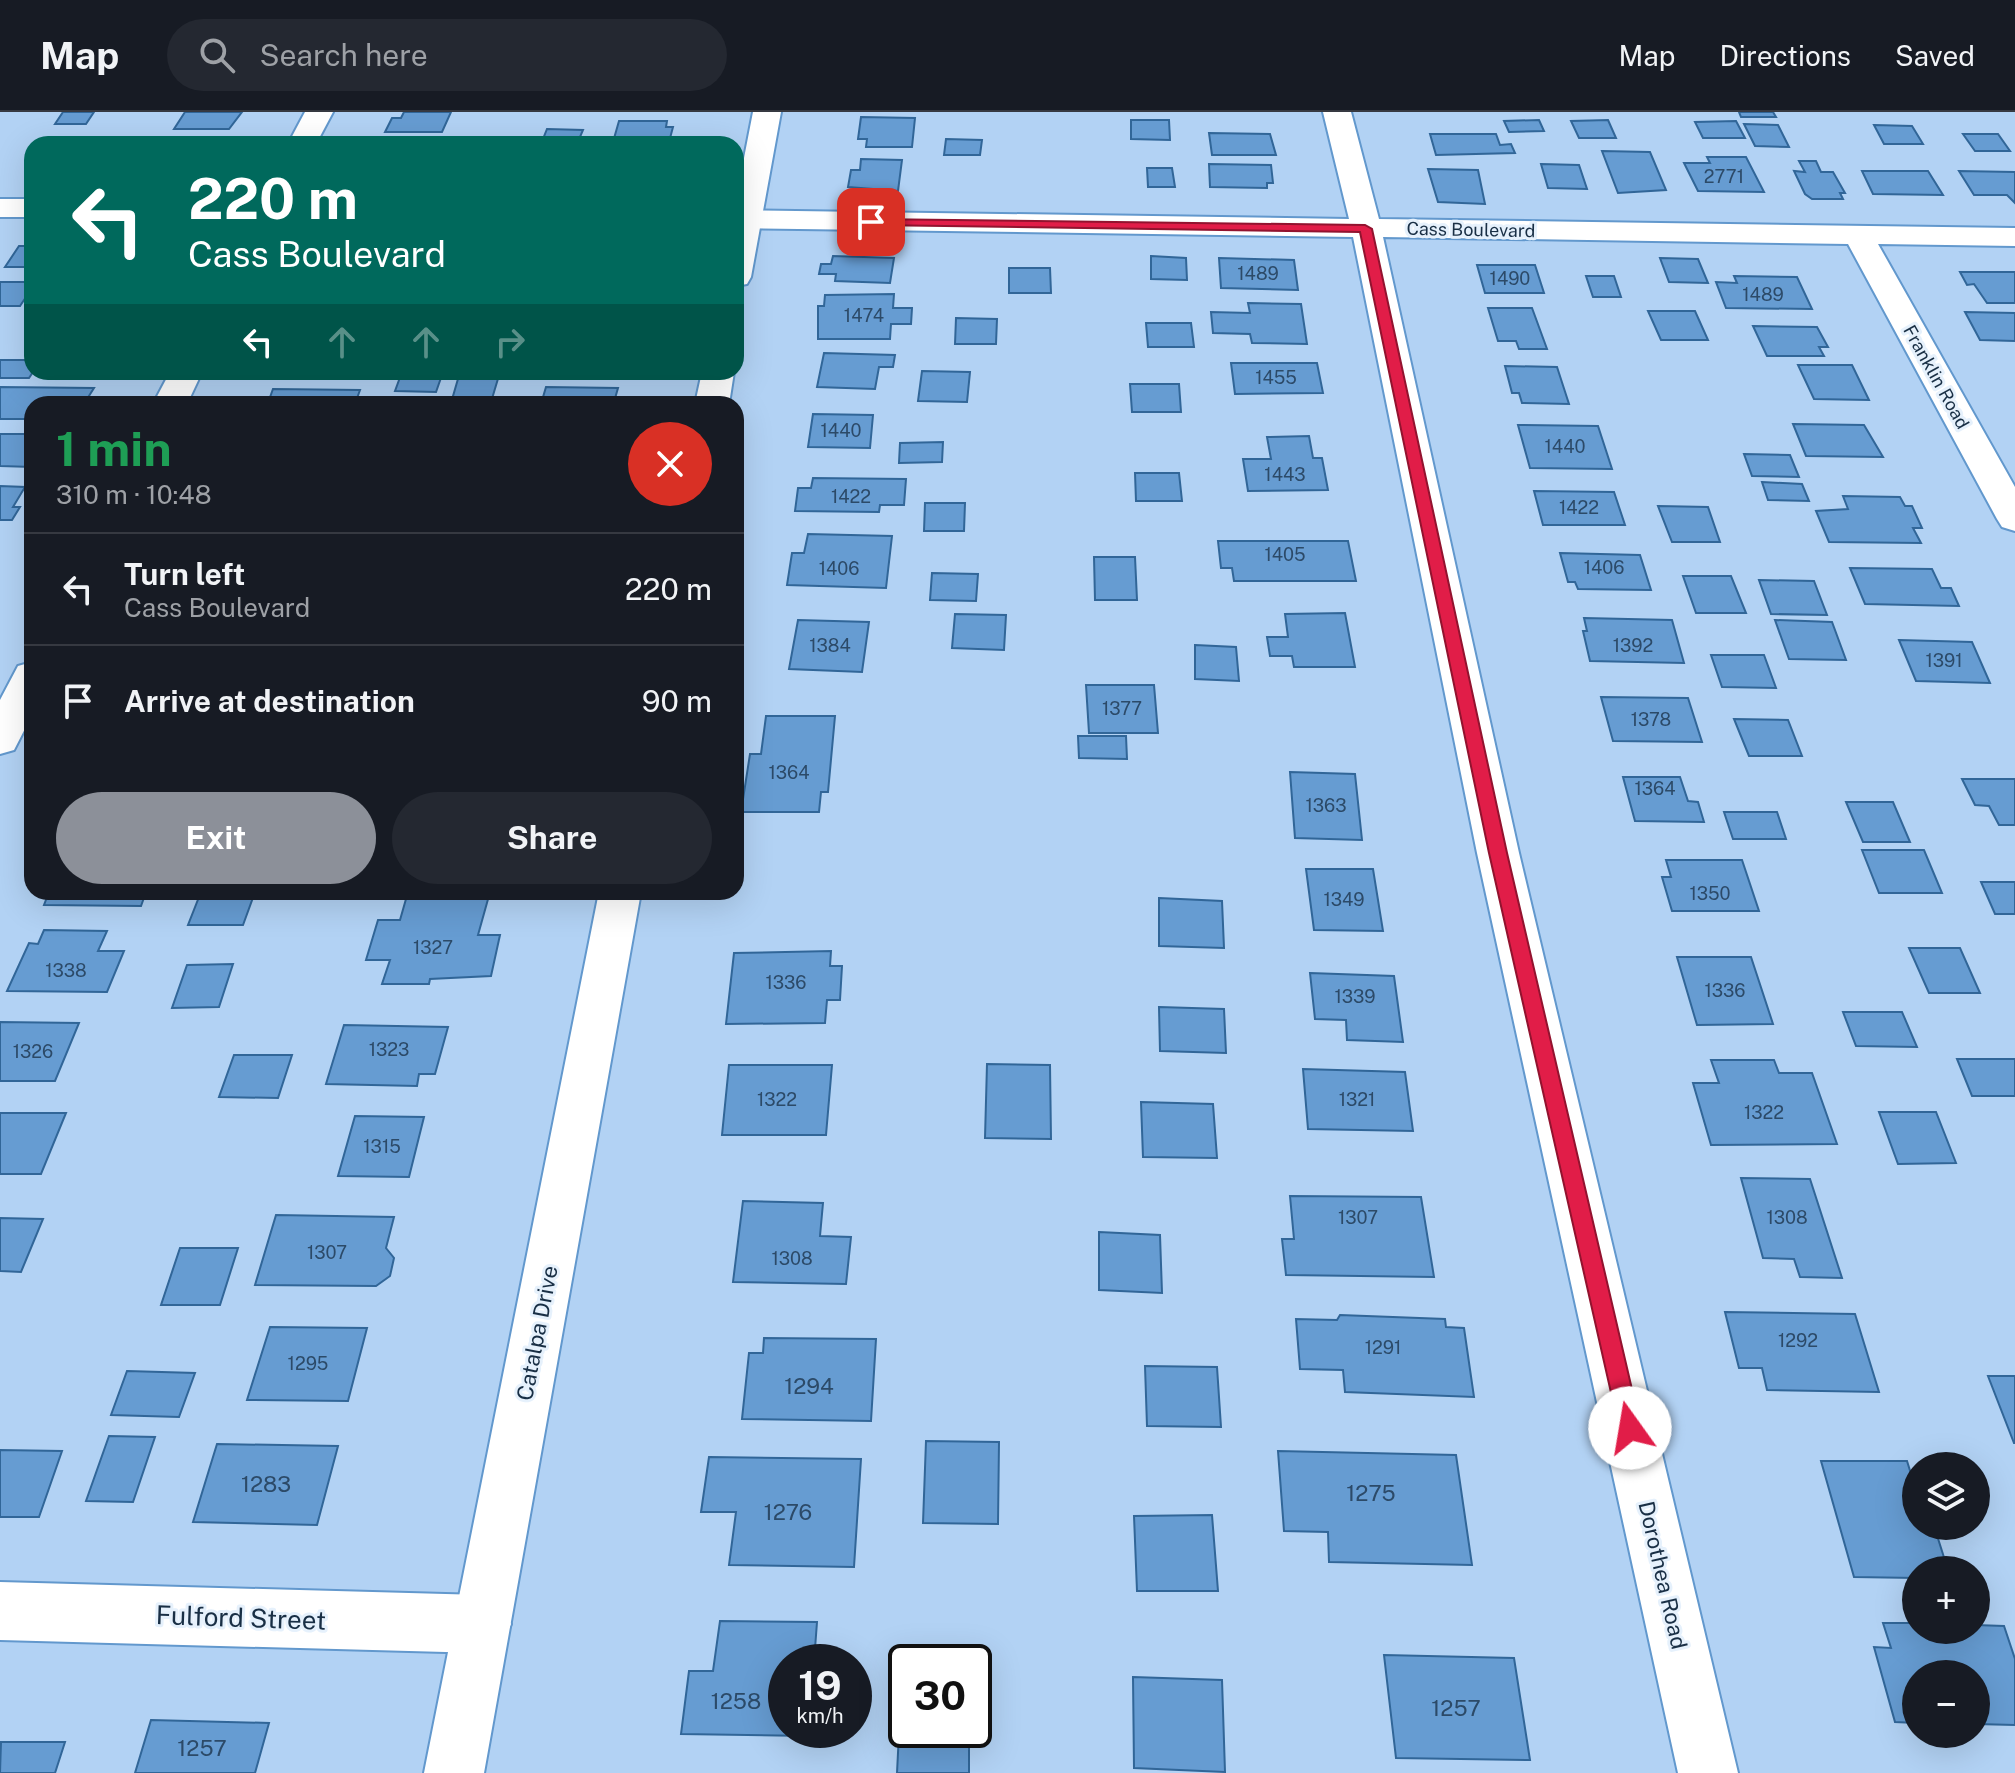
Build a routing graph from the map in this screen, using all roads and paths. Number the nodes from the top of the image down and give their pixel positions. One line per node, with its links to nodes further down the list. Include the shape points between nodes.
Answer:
1 (319, 112): 4 (street)
2 (767, 112): 7 (street)
3 (1337, 112): 9 (street, Dorothea Road)
4 (306, 136)
5 (0, 208): 6 (street)
6 (24, 208)
7 (744, 208)
8 (744, 220): 9 (street, Cass Boulevard)
9 (1365, 229): 10 (street, Cass Boulevard); 19 (street, Dorothea Road, via 1498,853)
10 (1858, 235): 11 (street, Cass Boulevard); 12 (street, Franklin Road)
11 (2015, 237)
12 (2015, 519)
13 (24, 692): 14 (street)
14 (0, 739)
15 (618, 900): 17 (street, Catalpa Drive)
16 (0, 1611): 17 (street, Fulford Street)
17 (482, 1624): 18 (street, Catalpa Drive)
18 (454, 1773)
19 (1708, 1773)

